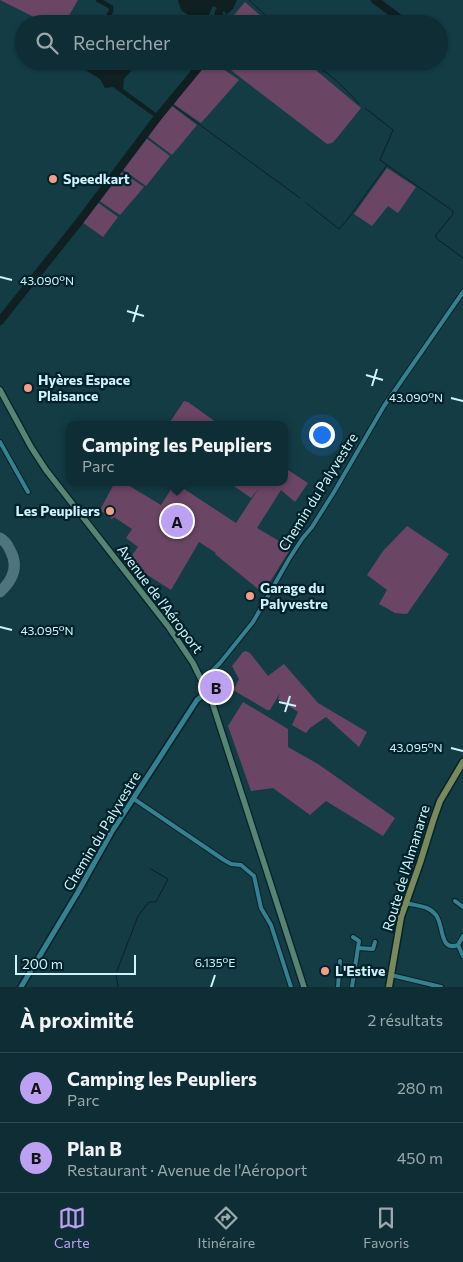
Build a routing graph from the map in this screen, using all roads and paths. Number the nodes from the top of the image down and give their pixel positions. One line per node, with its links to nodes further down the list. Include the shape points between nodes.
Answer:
1 (463, 292): 5 (street, Chemin du Palyvestre, via 384,406 253,622)
2 (0, 390): 5 (main road, Avenue de l'Aéroport, via 46,470 168,626)
3 (0, 442): 4 (street)
4 (28, 492)
5 (202, 681): 6 (main road, Avenue de l'Aéroport)
6 (207, 692): 8 (street, Chemin du Palyvestre, via 197,700); 22 (main road, Avenue de l'Aéroport)
7 (463, 762): 9 (main road, Route de l'Almanarre, via 438,805)
8 (134, 799): 20 (street, Chemin du Palyvestre); 21 (street, via 224,860 242,865 254,876 261,908 271,925)
9 (407, 900): 15 (street, via 413,899 435,914 444,943); 19 (main road, Route de l'Almanarre)
10 (455, 901): 11 (street)
11 (463, 907)
12 (463, 936): 15 (street)
13 (353, 937): 16 (street, via 359,941)
14 (375, 942): 16 (street, via 373,949)
15 (458, 945): 17 (street)
16 (358, 948): 24 (street)
17 (463, 956)
18 (340, 961): 23 (street)
19 (391, 975): 25 (main road, Route de l'Almanarre); 26 (street)
20 (21, 987)
21 (290, 987)
22 (304, 987)
23 (338, 987)
24 (352, 987)
25 (389, 987)
26 (441, 987)

